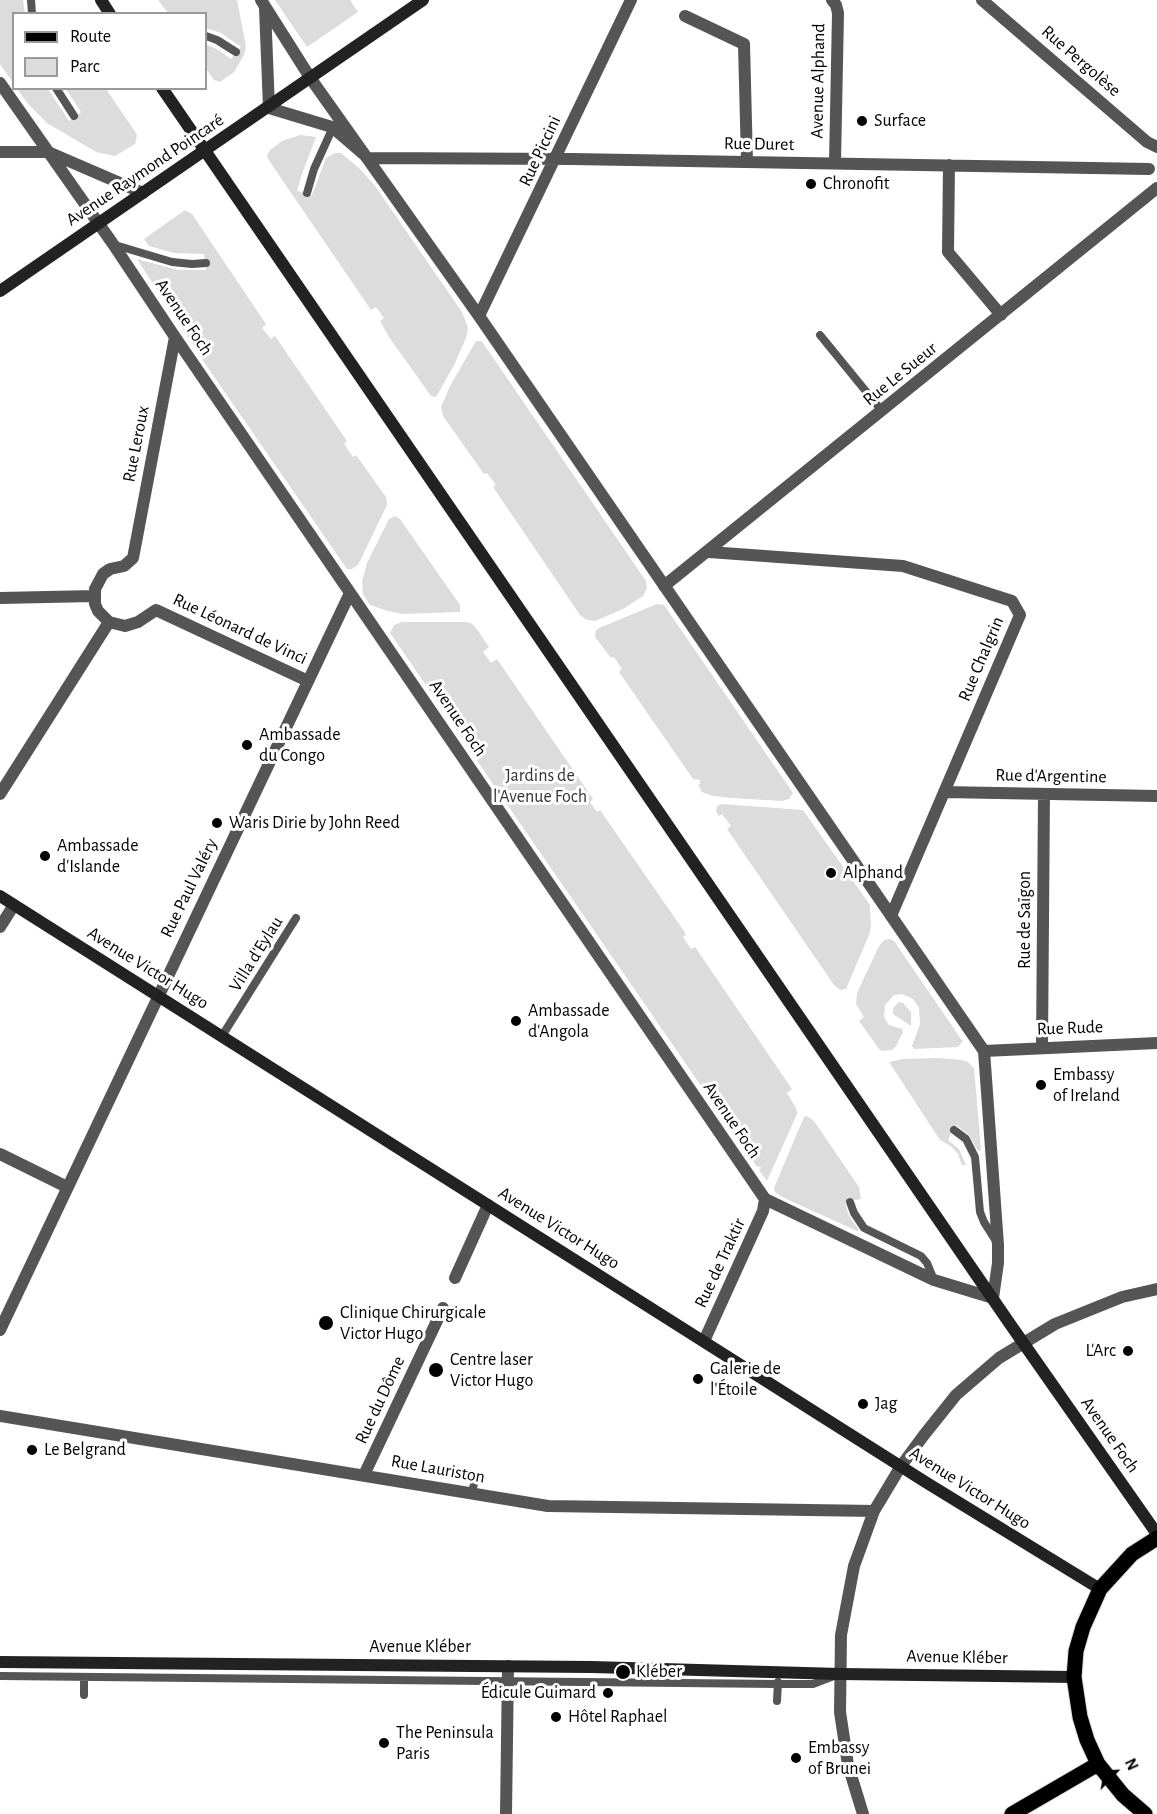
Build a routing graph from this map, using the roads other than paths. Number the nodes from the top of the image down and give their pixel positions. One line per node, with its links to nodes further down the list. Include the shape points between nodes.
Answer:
1 (423, 0): 9 (main road, Avenue Raymond Poincaré)
2 (631, 0): 22 (street, Rue Piccini)
3 (832, 0): 24 (street, Avenue Alphand, via 837,13)
4 (982, 0): 16 (street, Rue Pergolèse)
5 (263, 3): 9 (street); 13 (street)
6 (685, 16): 23 (street, via 744,44)
7 (207, 36): 8 (lane)
8 (236, 52)
9 (311, 79): 13 (main road, Avenue Raymond Poincaré); 15 (street)
10 (0, 83): 19 (street, Avenue Foch)
11 (57, 90): 14 (lane)
12 (163, 90): 17 (main road, Avenue Foch)
13 (269, 108): 15 (street); 17 (main road, Avenue Raymond Poincaré)
14 (74, 116)
15 (335, 122): 21 (street); 29 (lane)
16 (1157, 147)
17 (205, 151): 28 (main road, Avenue Raymond Poincaré); 70 (main road, Avenue Foch)
18 (0, 152): 19 (street)
19 (48, 152): 28 (street); 30 (street, Avenue Foch)
20 (1157, 152): 26 (street)
21 (368, 158): 22 (street, Rue Duret); 35 (street)
22 (556, 159): 23 (street, Rue Duret); 35 (street, Rue Piccini)
23 (747, 162): 24 (street, Rue Duret)
24 (835, 163): 25 (street, Rue Duret)
25 (949, 165): 26 (street, Rue Duret); 34 (street, via 948,252)
26 (1153, 173)
27 (1157, 188): 34 (street, Rue Le Sueur)
28 (143, 193): 30 (main road, Avenue Raymond Poincaré)
29 (307, 193)
30 (98, 223): 31 (street, Avenue Foch); 33 (main road, Avenue Raymond Poincaré)
31 (113, 244): 32 (lane, via 172,262); 37 (street, Avenue Foch)
32 (206, 263)
33 (0, 291)
34 (1001, 315): 38 (street, Rue Le Sueur)
35 (479, 316): 40 (street)
36 (820, 335): 38 (lane)
37 (175, 338): 41 (street, Avenue Foch); 42 (street, Rue Leroux, via 133,558 103,574)
38 (882, 411): 39 (street, Rue Le Sueur)
39 (709, 552): 40 (street, Rue Le Sueur); 46 (street, Rue Chalgrin, via 903,566 1012,601 1020,615)
40 (664, 586): 52 (street)
41 (350, 593): 45 (street, Rue Paul Valéry); 63 (street, Avenue Foch)
42 (94, 596): 43 (street); 44 (street, via 98,611)
43 (0, 598)
44 (109, 622): 45 (street, Rue Léonard de Vinci, via 132,625 156,610); 47 (street)
45 (308, 681): 55 (street, Rue Paul Valéry)
46 (944, 792): 48 (street, Rue d'Argentine); 52 (street, Rue Chalgrin)
47 (0, 794)
48 (1044, 794): 49 (street, Rue d'Argentine); 58 (street, Rue de Saïgon)
49 (1157, 796)
50 (0, 896): 51 (main road, Avenue Victor Hugo)
51 (14, 904): 54 (street); 55 (main road, Avenue Victor Hugo)
52 (891, 916): 59 (street)
53 (296, 918): 56 (lane, Villa d'Eylau)
54 (0, 927)
55 (157, 996): 56 (main road, Avenue Victor Hugo); 62 (street, Rue Paul Valéry)
56 (222, 1036): 65 (main road, Avenue Victor Hugo)
57 (1157, 1043): 58 (street, Rue Rude)
58 (1042, 1047): 59 (street, Rue Rude)
59 (984, 1051): 66 (street)
60 (954, 1130): 66 (lane, via 966,1139 975,1157 981,1212)
61 (0, 1154): 62 (street)
62 (67, 1187): 72 (street, Rue Paul Valéry)
63 (765, 1199): 68 (street, Avenue Foch); 73 (street, Rue de Traktir)
64 (850, 1202): 68 (lane, via 864,1228 921,1256)
65 (488, 1205): 67 (street); 73 (main road, Avenue Victor Hugo)
66 (998, 1245): 70 (street)
67 (455, 1278)
68 (934, 1280): 70 (street, Avenue Foch)
69 (1157, 1289): 74 (street, via 1122,1297 1055,1324)
70 (993, 1298): 74 (main road, Avenue Foch)
71 (443, 1308): 77 (street, Rue du Dôme)
72 (0, 1330)
73 (704, 1341): 76 (main road, Avenue Victor Hugo)
74 (1023, 1342): 76 (street, via 956,1395); 81 (main road, Avenue Foch)
75 (0, 1416): 77 (street, Rue Lauriston)
76 (901, 1466): 80 (street); 82 (main road, Avenue Victor Hugo)
77 (364, 1475): 79 (street, Rue Lauriston)
78 (475, 1479): 79 (lane)
79 (472, 1493): 80 (street, Rue Lauriston, via 548,1506)
80 (874, 1511): 85 (street, via 854,1566 841,1635)
81 (1157, 1536): 82 (main road, via 1132,1554)
82 (1100, 1589): 88 (main road, via 1083,1627)
83 (0, 1662): 84 (main road, Avenue Kléber)
84 (508, 1666): 89 (main road, Avenue Kléber, via 652,1668); 90 (street)
85 (840, 1674): 88 (main road, Avenue Kléber); 89 (main road, Avenue Kléber); 95 (street, via 840,1712 848,1765)
86 (0, 1676): 87 (lane, Avenue Kléber)
87 (84, 1677): 90 (lane, Avenue Kléber); 91 (lane)
88 (1074, 1677): 93 (main road, via 1080,1717)
89 (778, 1678): 90 (lane, Avenue Kléber); 92 (lane)
90 (508, 1681): 94 (street)
91 (84, 1695)
92 (777, 1701)
93 (1098, 1764): 96 (main road); 97 (main road, via 1123,1795)
94 (506, 1814)
95 (863, 1814)
96 (1012, 1814)
97 (1145, 1814)

